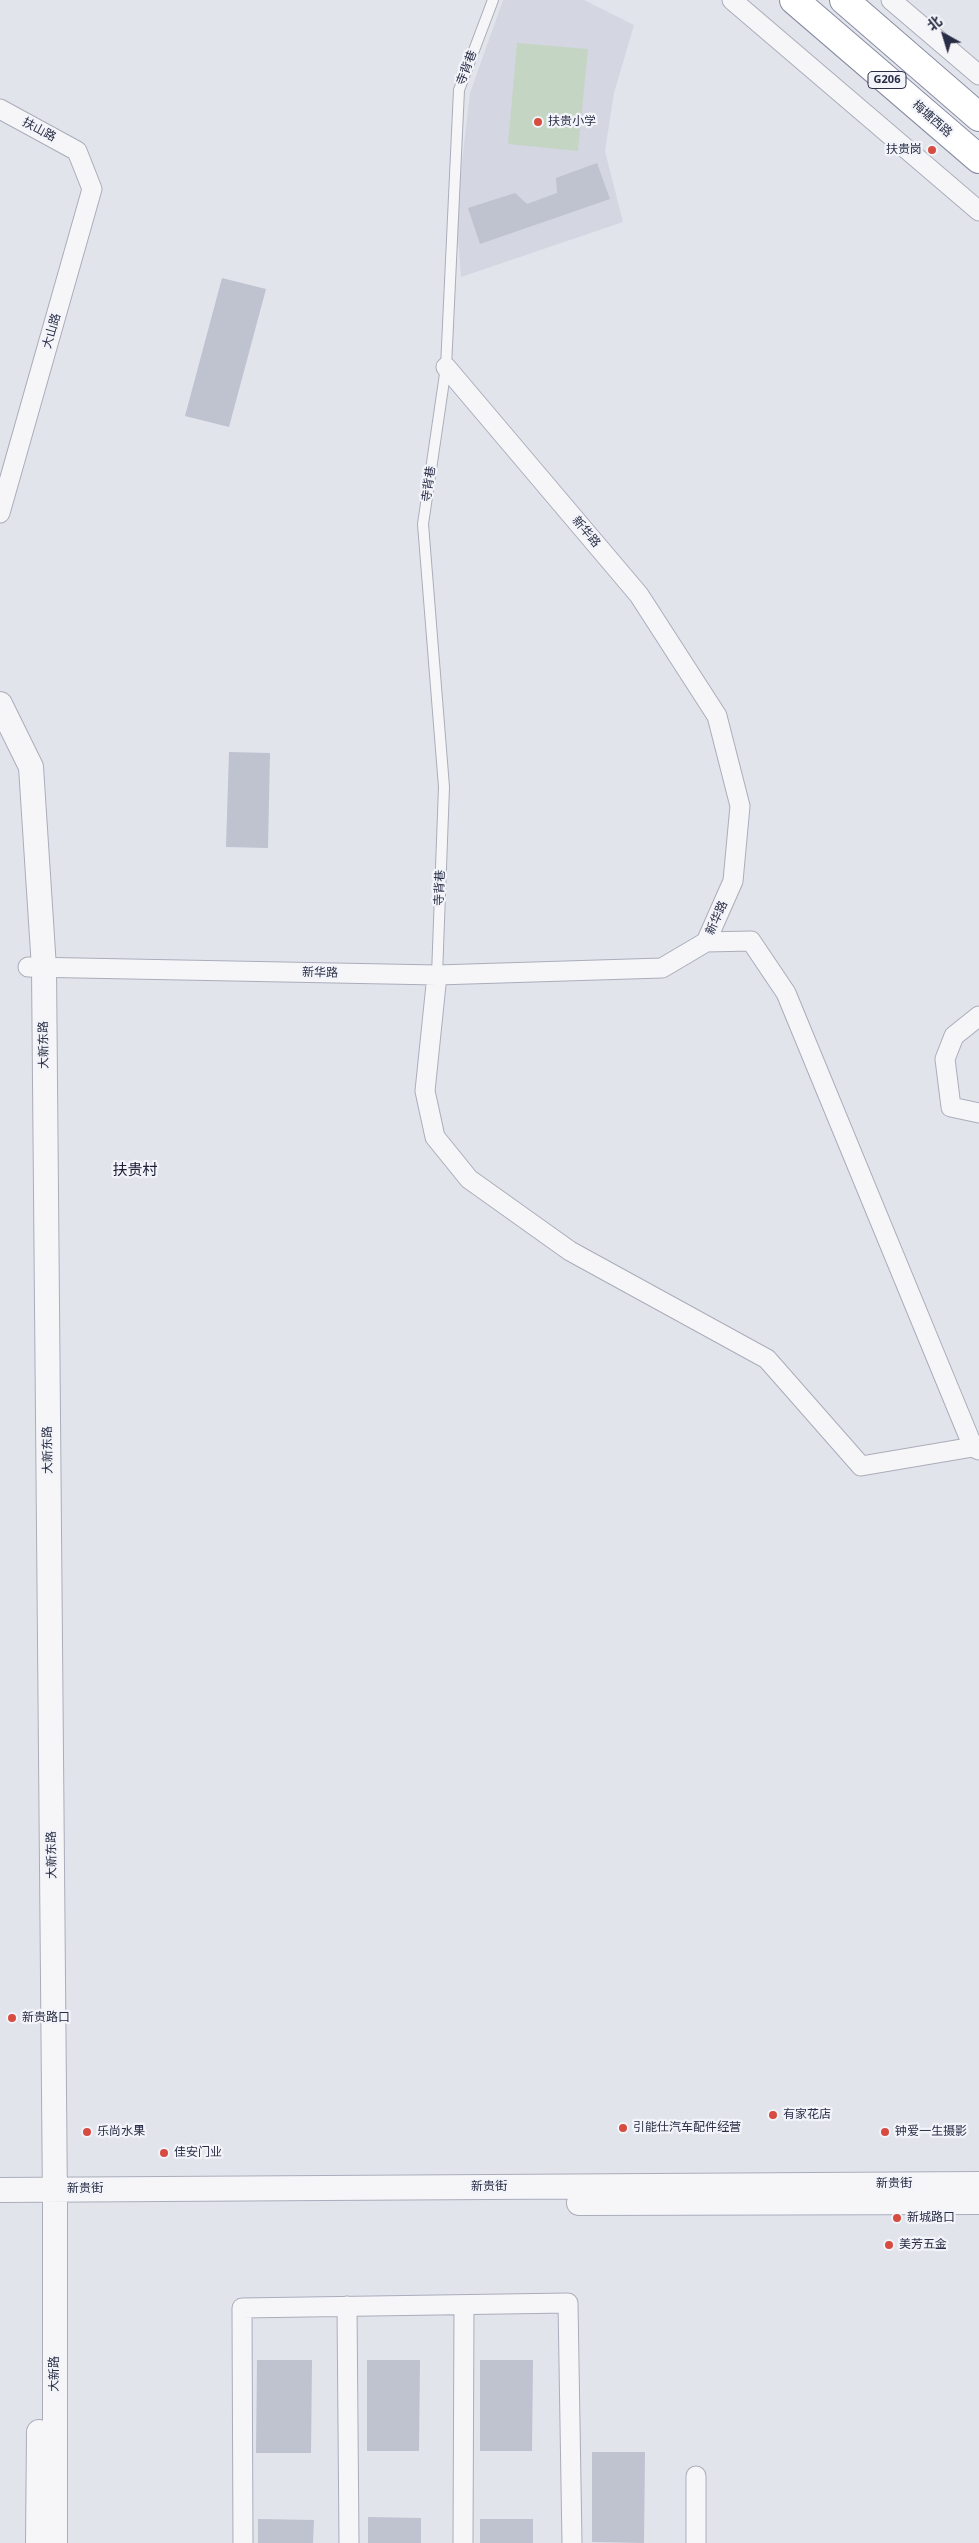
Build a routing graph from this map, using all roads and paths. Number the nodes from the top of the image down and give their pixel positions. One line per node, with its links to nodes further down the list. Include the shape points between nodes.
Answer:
1 (493, 0): 12 (lane, 寺背巷, via 459,90)
2 (732, 0): 11 (street)
3 (794, 0): 10 (highway, 梅塘西路 / G206)
4 (844, 0): 8 (highway, G206)
5 (891, 0): 6 (street)
6 (979, 75)
7 (0, 110): 9 (street, 扶山路)
8 (979, 117)
9 (77, 151): 13 (street, 大山路, via 92,189)
10 (979, 159)
11 (979, 211)
12 (446, 367): 16 (street, 新华路, via 639,595 717,716 740,806 733,882); 18 (lane, 寺背巷, via 423,524 444,787)
13 (0, 513)
14 (0, 704): 17 (street, 大新东路, via 31,767)
15 (0, 737): 17 (street, 大新东路, via 16,768)
16 (706, 942): 18 (street, 新华路, via 662,968); 21 (street, via 751,941 786,993)
17 (36, 968): 18 (street, 新华路); 24 (street, 大新东路)
18 (437, 975): 21 (street, via 425,1091 435,1137 469,1179 570,1251 767,1359 861,1466)
19 (979, 1016): 20 (street, via 954,1036 945,1059 951,1107)
20 (979, 1113)
21 (976, 1449)
22 (979, 2184): 24 (street, 新贵街)
23 (0, 2190): 24 (street, 新贵街)
24 (47, 2197): 25 (street, 新贵街); 26 (street, 新贵街); 30 (street, 大新路); 31 (street, 大新路)
25 (979, 2202)
26 (0, 2204)
27 (464, 2305): 28 (street); 34 (street); 35 (street, via 568,2303)
28 (347, 2306): 32 (street, via 242,2308); 33 (street)
29 (696, 2476): 36 (street)
30 (38, 2543)
31 (55, 2543)
32 (242, 2543)
33 (349, 2543)
34 (463, 2543)
35 (572, 2543)
36 (696, 2543)

